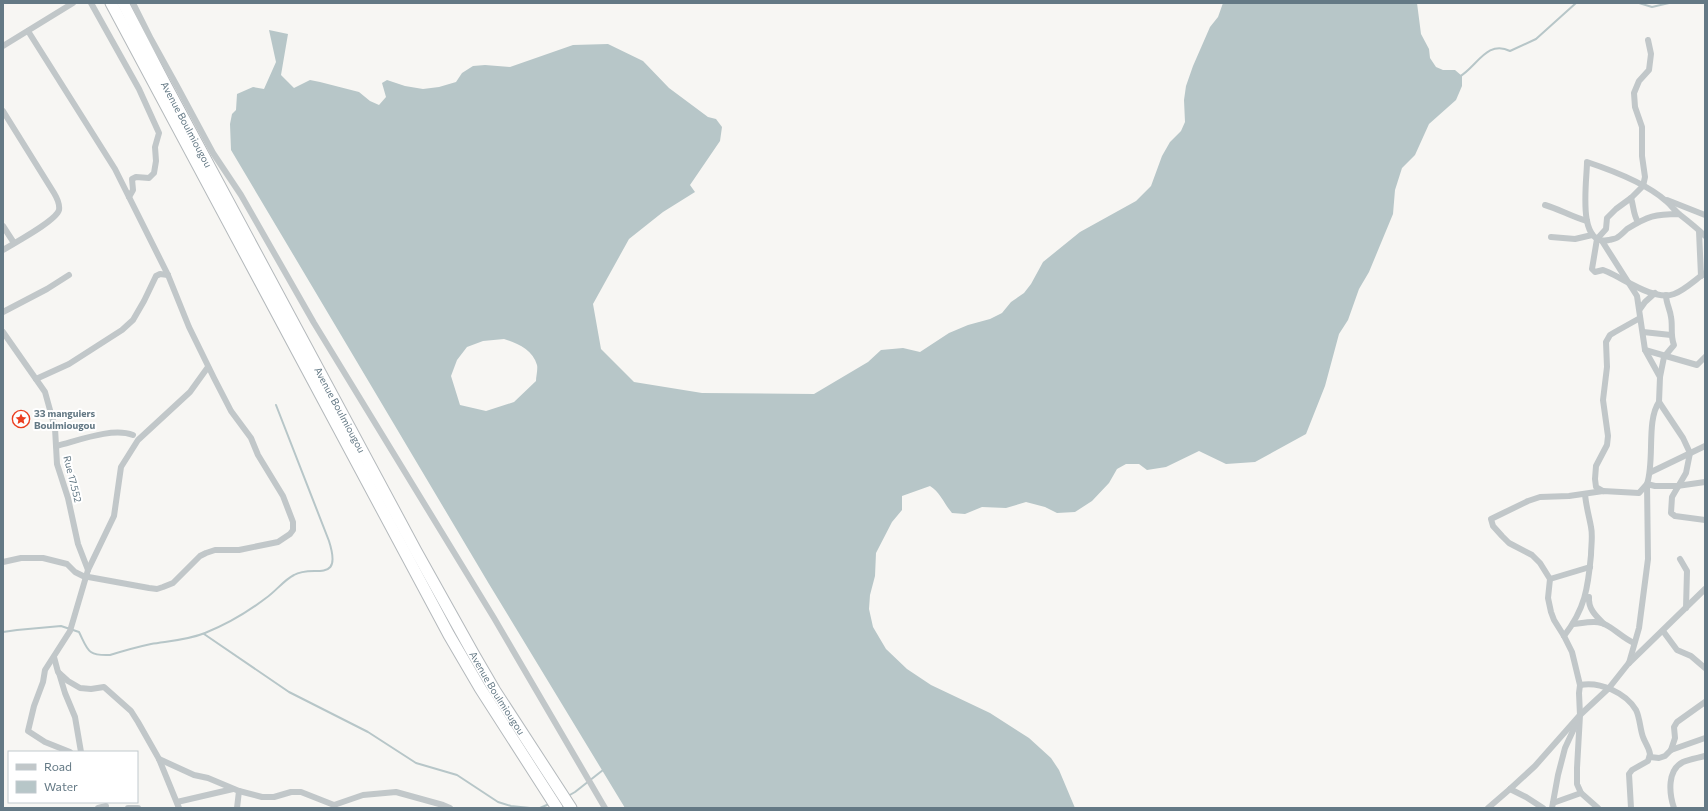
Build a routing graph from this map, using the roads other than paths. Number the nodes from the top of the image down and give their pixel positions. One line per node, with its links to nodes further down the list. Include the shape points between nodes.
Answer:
1 (73, 3): 6 (street)
2 (91, 3): 11 (street, via 139,89 159,133 155,147 154,173 149,178 132,179 133,190)
3 (111, 3): 104 (highway, Avenue Boulmiougou, via 449,635)
4 (123, 3): 105 (highway, Avenue Boulmiougou, via 416,551 495,691)
5 (133, 3): 106 (street, via 212,153 241,195 314,323 494,618)
6 (28, 32): 8 (street); 11 (street, via 115,169)
7 (1648, 40): 10 (street, via 1651,54 1649,70 1639,80 1634,93 1635,107 1642,127 1645,177)
8 (3, 46)
9 (3, 111): 24 (street, via 54,193 59,206 57,214 46,224)
10 (1643, 186): 12 (street); 13 (street); 17 (street, via 1587,162)
11 (129, 197): 30 (street)
12 (1631, 198): 18 (street, via 1634,216); 23 (street, via 1607,218 1606,229)
13 (1665, 200): 15 (street); 16 (street)
14 (1545, 205): 17 (street)
15 (1679, 214): 18 (street, via 1655,215); 20 (street)
16 (1705, 215)
17 (1586, 221): 23 (street)
18 (1638, 222): 23 (street, via 1618,238)
19 (3, 226): 24 (street)
20 (1700, 231): 21 (street); 28 (street)
21 (1705, 236)
22 (1551, 237): 23 (street)
23 (1597, 238): 26 (street); 27 (street, via 1592,270)
24 (14, 243): 25 (street)
25 (3, 250)
26 (1615, 259): 27 (street); 31 (street)
27 (1610, 272): 31 (street)
28 (1703, 274): 33 (street, via 1679,292)
29 (69, 275): 35 (street)
30 (168, 275): 45 (street); 47 (street, via 156,276 133,320 122,330 69,364)
31 (1629, 283): 32 (street); 34 (street, via 1637,296)
32 (1654, 293): 33 (street); 34 (street)
33 (1666, 295): 39 (street, via 1672,324)
34 (1640, 309): 36 (street)
35 (3, 312)
36 (1640, 318): 38 (street); 60 (street, via 1614,332 1606,342 1607,374 1603,400 1608,440 1598,460 1595,479 1596,487)
37 (3, 332): 47 (street, Rue 17.552)
38 (1643, 332): 39 (street); 41 (street)
39 (1671, 336): 40 (street)
40 (1674, 345): 42 (street); 44 (street, via 1676,355)
41 (1645, 350): 42 (street); 46 (street)
42 (1664, 357): 44 (street); 46 (street)
43 (1705, 357): 44 (street, via 1696,366)
44 (1681, 361)
45 (208, 367): 49 (street, via 190,392); 66 (street, via 231,411 251,438 258,455 283,496 293,519 293,530 278,542 239,550 215,550 206,553 173,583 157,589)
46 (1660, 377): 48 (street)
47 (36, 379): 52 (street, Rue 17.552, via 45,392 55,428)
48 (1660, 402): 54 (street); 55 (street, via 1654,411)
49 (144, 433): 50 (street); 51 (street)
50 (133, 434): 51 (street); 52 (street, via 105,434)
51 (138, 440): 66 (street, via 121,467 114,516)
52 (56, 446): 66 (street, Rue 17.552, via 57,464)
53 (1705, 446): 54 (street)
54 (1690, 454): 55 (street); 58 (street, via 1686,472)
55 (1651, 472): 57 (street)
56 (1703, 482): 58 (street); 59 (street)
57 (1647, 484): 58 (street); 60 (street, via 1639,493); 75 (street, via 1648,558 1639,628)
58 (1677, 486): 62 (street, via 1672,497 1671,513 1675,516)
59 (1705, 488)
60 (1603, 491): 61 (street)
61 (1585, 494): 65 (street, via 1591,530); 67 (street, via 1536,498 1491,519 1493,526 1502,536 1535,558)
62 (1705, 520)
63 (1680, 559): 70 (street, via 1686,571)
64 (3, 562): 66 (street, via 21,558 43,558 67,564 75,572)
65 (1590, 567): 67 (street); 71 (street, via 1583,606)
66 (87, 573): 76 (street, via 70,631)
67 (1550, 579): 74 (street, via 1549,604 1554,620)
68 (1705, 589): 70 (street)
69 (1589, 597): 72 (street, via 1591,609)
70 (1686, 608): 73 (street)
71 (1573, 624): 72 (street); 74 (street)
72 (1604, 624): 75 (street)
73 (1662, 631): 77 (street); 78 (street, via 1677,650 1692,656)
74 (1564, 636): 80 (street, via 1573,656)
75 (1634, 643): 77 (street)
76 (54, 657): 79 (street); 86 (street, via 45,670 28,731 45,742)
77 (1628, 664): 81 (street)
78 (1705, 668)
79 (58, 672): 87 (street, via 75,717); 90 (street, via 80,688 108,688 131,711)
80 (1580, 685): 81 (street, via 1597,684); 83 (street)
81 (1610, 688): 83 (street); 89 (street, via 1630,703 1636,711)
82 (1705, 702): 85 (street, via 1677,722)
83 (1580, 715): 91 (street); 93 (street, via 1577,768); 96 (street, via 1565,748)
84 (1705, 738): 85 (street)
85 (1671, 750): 89 (street, via 1665,756)
86 (68, 751)
87 (82, 751)
88 (1705, 756): 110 (street, via 1683,762 1675,770 1671,780)
89 (1650, 757): 97 (street, via 1630,772)
90 (159, 759): 92 (street); 95 (street)
91 (1510, 789): 107 (street); 108 (street)
92 (236, 790): 95 (street); 98 (street, via 267,798 300,792); 102 (street)
93 (1581, 793): 96 (street); 109 (street)
94 (105, 805): 99 (street)
95 (178, 805)
96 (1553, 806)
97 (1632, 806)
98 (334, 807): 103 (street, via 363,796 396,792)
99 (98, 808)
100 (128, 808): 101 (street)
101 (138, 808)
102 (237, 808)
103 (450, 808)
104 (557, 808)
105 (571, 808)
106 (605, 808)
107 (1488, 808)
108 (1543, 808)
109 (1598, 808)
110 (1674, 808)

